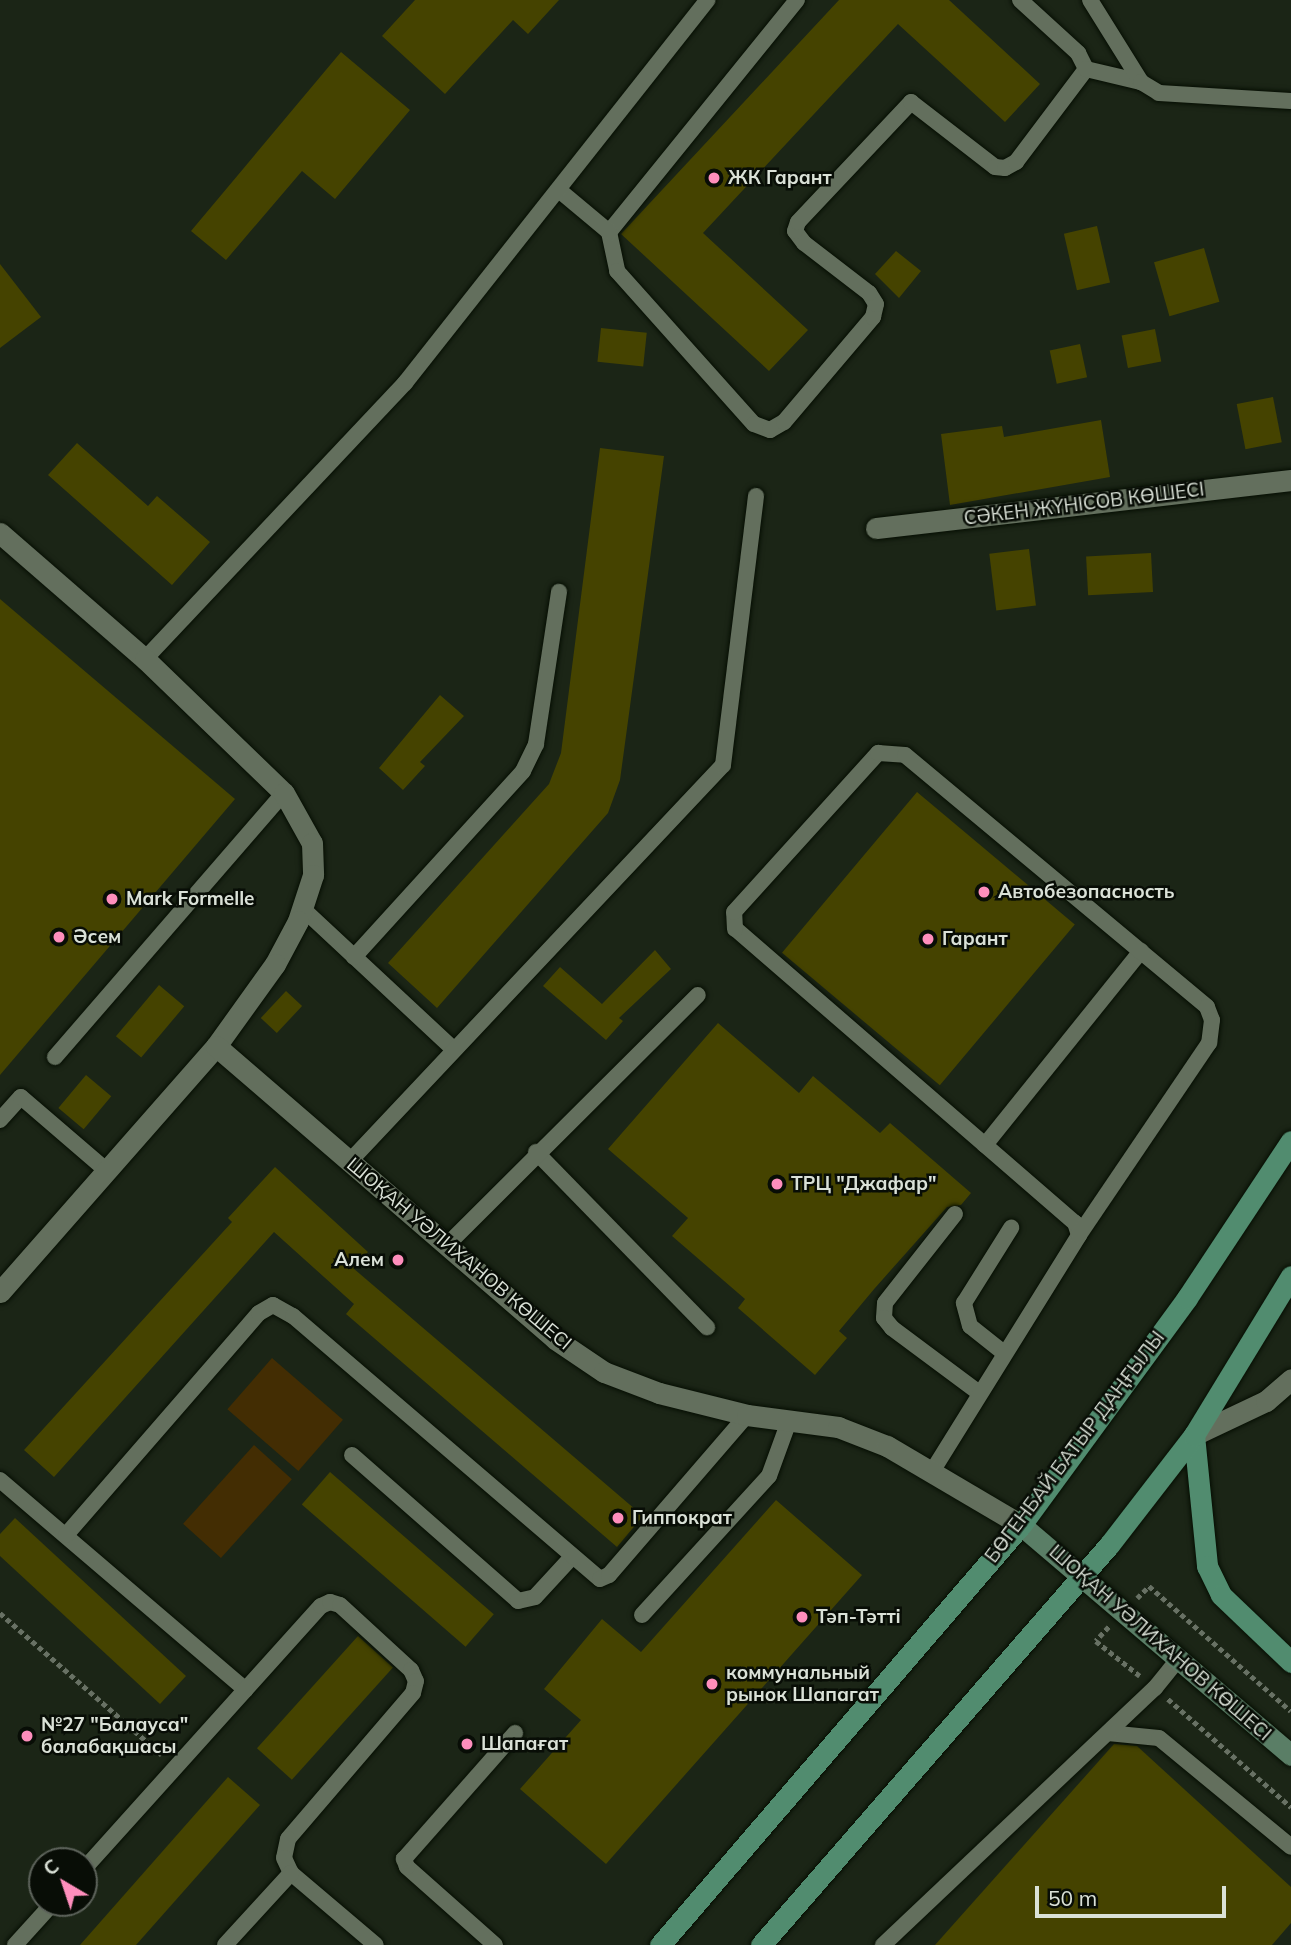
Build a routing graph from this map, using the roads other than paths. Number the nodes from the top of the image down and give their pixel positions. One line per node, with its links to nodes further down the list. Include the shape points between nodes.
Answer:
1 (708, 0): 8 (lane)
2 (797, 0): 9 (lane)
3 (1020, 0): 5 (lane, via 1078,53)
4 (1090, 0): 6 (lane)
5 (1086, 69): 6 (lane); 9 (lane, via 1025,151 1005,168 995,167 911,102 798,222 795,231 804,243 869,293 876,304 873,317 802,401 770,430 754,424 617,271)
6 (1141, 82): 7 (lane, via 1159,93)
7 (1291, 101)
8 (560, 191): 9 (lane); 15 (lane, via 405,383)
9 (609, 232)
10 (1291, 480): 12 (street, СӘКЕН ЖҮНІСОВ КӨШЕСІ)
11 (756, 496): 22 (lane, via 723,765)
12 (876, 528)
13 (0, 533): 15 (street)
14 (559, 592): 19 (lane, via 541,720 523,771)
15 (145, 659): 16 (street)
16 (284, 793): 17 (street, via 312,844 313,875); 23 (lane)
17 (302, 908): 19 (lane); 21 (street, via 275,964)
18 (1141, 951): 26 (lane); 26 (lane, via 905,755 892,752 868,759 734,912 736,929); 32 (lane, via 1208,1007 1212,1031 1209,1043)
19 (354, 957): 22 (lane)
20 (698, 995): 27 (lane)
21 (216, 1046): 28 (street, ШОҚАН УӘЛИХАНОВ КӨШЕСІ); 29 (street)
22 (453, 1049): 28 (lane)
23 (55, 1057)
24 (0, 1120): 29 (lane, via 21,1097)
25 (1291, 1141): 46 (main road, БӨГЕНБАЙ БАТЫР ДАҢҒЫЛЫ, via 1187,1298)
26 (985, 1145): 32 (lane, via 1075,1223)
27 (536, 1152): 33 (lane); 36 (lane)
28 (350, 1161): 33 (street, ШОҚАН УӘЛИХАНОВ КӨШЕСІ)
29 (107, 1171): 35 (street)
30 (955, 1214): 39 (lane, via 885,1304 884,1318)
31 (1011, 1228): 37 (lane, via 964,1303 970,1326)
32 (1079, 1235): 37 (lane)
33 (447, 1245): 40 (street, ШОҚАН УӘЛИХАНОВ КӨШЕСІ, via 555,1339 604,1372 659,1393)
34 (1291, 1276): 42 (main road)
35 (0, 1292)
36 (707, 1327)
37 (1003, 1353): 39 (lane)
38 (1291, 1379): 42 (street, via 1266,1401)
39 (978, 1392): 44 (lane)
40 (747, 1415): 41 (street, ШОҚАН УӘЛИХАНОВ КӨШЕСІ); 48 (lane, via 609,1575 600,1579 591,1575)
41 (789, 1421): 44 (street, ШОҚАН УӘЛИХАНОВ КӨШЕСІ, via 838,1427); 50 (lane, via 769,1476)
42 (1194, 1435): 49 (main road); 52 (main road, via 1207,1566 1221,1595)
43 (352, 1455): 48 (lane, via 518,1601 535,1597)
44 (933, 1470): 46 (street, ШОҚАН УӘЛИХАНОВ КӨШЕСІ)
45 (0, 1480): 47 (lane)
46 (1021, 1525): 49 (main road, ШОҚАН УӘЛИХАНОВ КӨШЕСІ); 65 (main road, БӨГЕНБАЙ БАТЫР ДАҢҒЫЛЫ)
47 (66, 1535): 48 (lane, via 259,1313 273,1305 293,1316); 53 (lane)
48 (571, 1558)
49 (1081, 1576): 51 (main road, ШОҚАН УӘЛИХАНОВ КӨШЕСІ); 66 (main road)
50 (642, 1615)
51 (1178, 1660): 55 (lane); 56 (main road, ШОҚАН УӘЛИХАНОВ КӨШЕСІ)
52 (1291, 1662)
53 (246, 1690): 58 (lane); 59 (lane, via 330,1602 340,1605 411,1670 416,1681 413,1693 288,1839 284,1857)
54 (515, 1733): 64 (lane, via 404,1859 407,1867)
55 (1108, 1733): 57 (lane, via 1159,1738); 67 (lane)
56 (1291, 1755)
57 (1291, 1847)
58 (98, 1853)
59 (291, 1873): 62 (lane); 63 (lane)
60 (40, 1917): 61 (lane)
61 (15, 1945)
62 (225, 1945)
63 (376, 1945)
64 (495, 1945)
65 (660, 1945)
66 (761, 1945)
67 (883, 1945)

